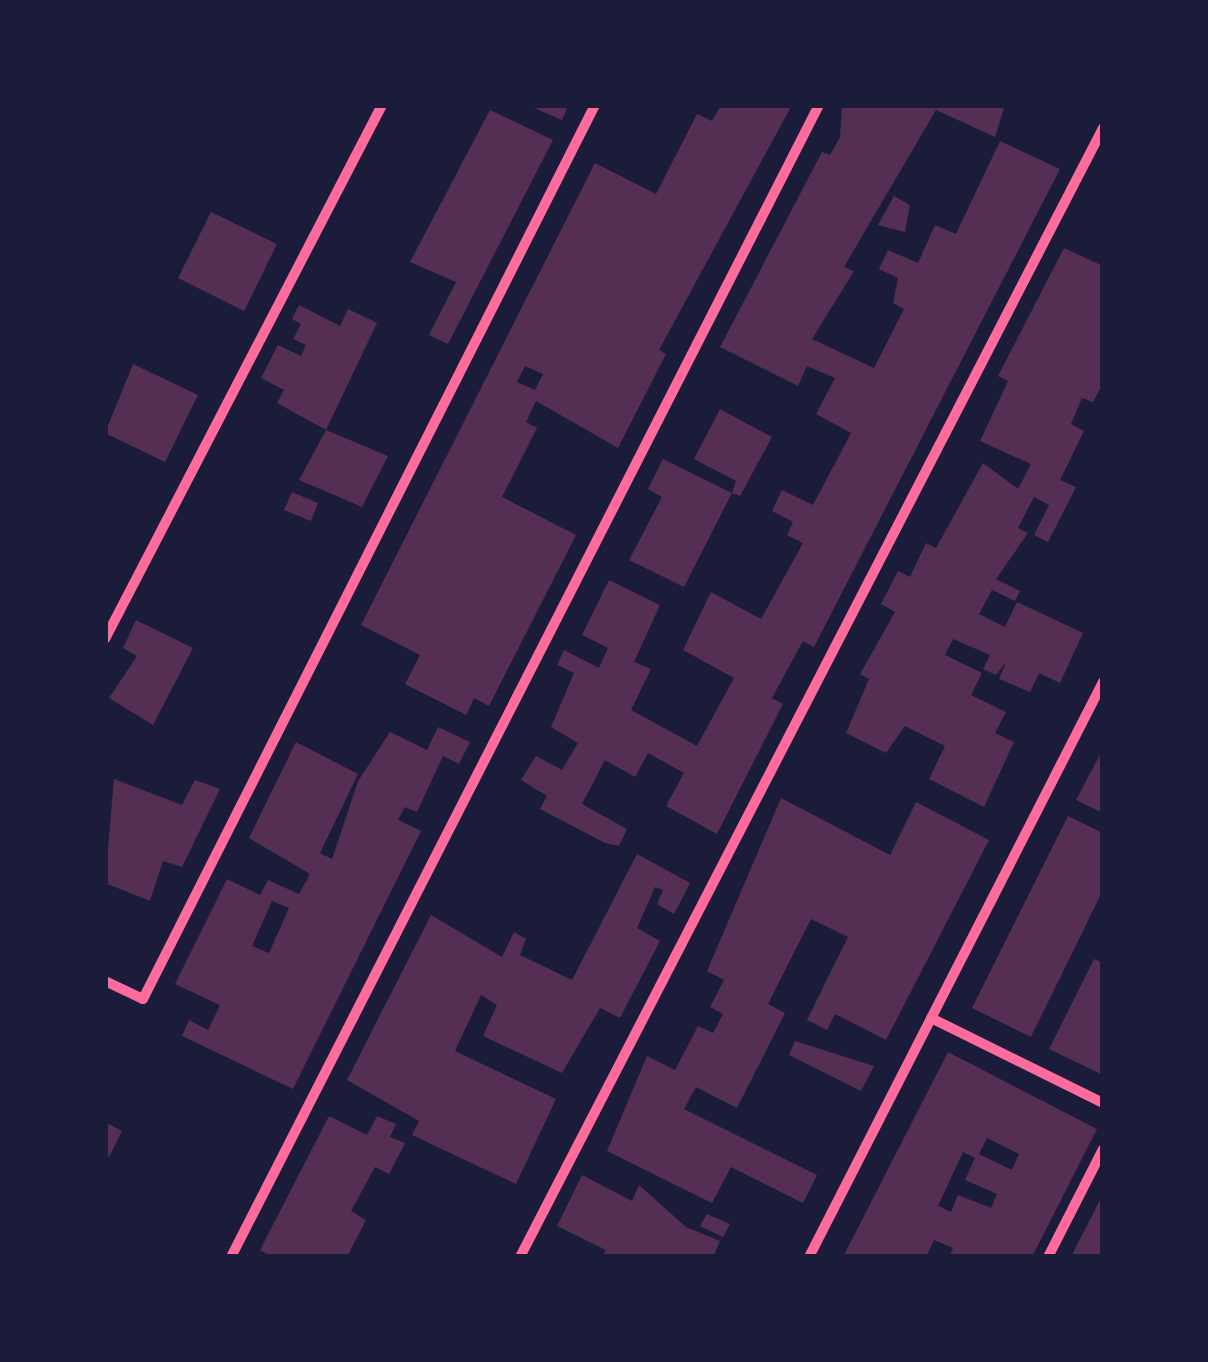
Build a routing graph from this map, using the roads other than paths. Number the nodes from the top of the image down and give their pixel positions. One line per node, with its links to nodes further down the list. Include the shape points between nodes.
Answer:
1 (382, 105): 5 (street)
2 (596, 105): 7 (street, via 143,999)
3 (819, 105): 11 (street)
4 (1103, 128): 12 (street)
5 (105, 639)
6 (1103, 682): 8 (street)
7 (105, 982)
8 (931, 1018): 9 (street); 13 (street)
9 (1103, 1103)
10 (1103, 1149): 14 (street)
11 (231, 1257)
12 (520, 1257)
13 (809, 1257)
14 (1048, 1257)

